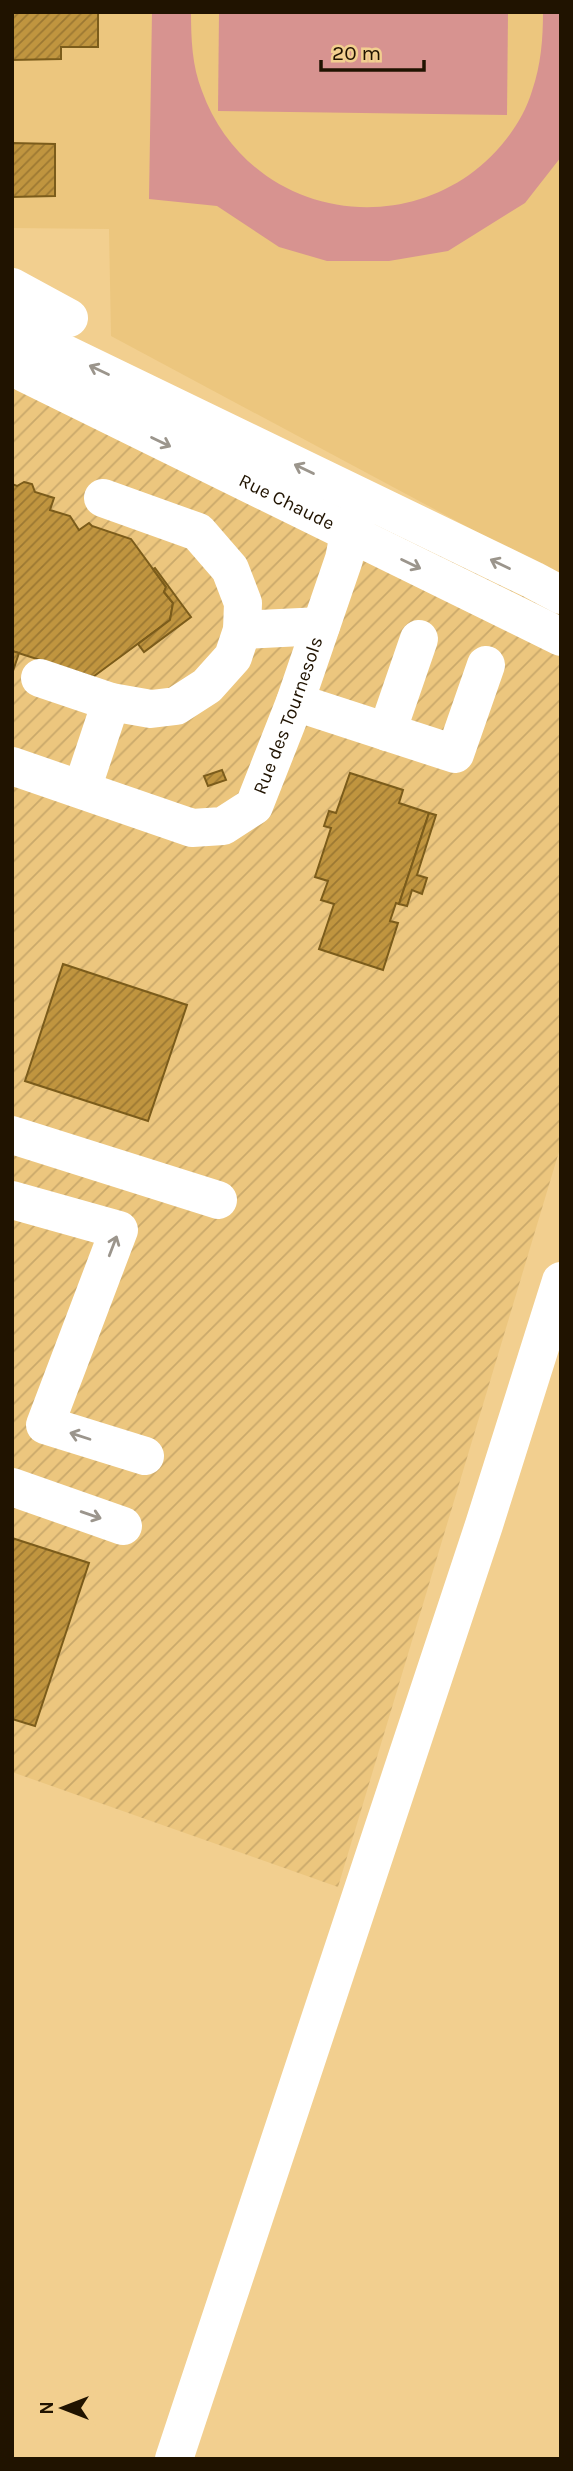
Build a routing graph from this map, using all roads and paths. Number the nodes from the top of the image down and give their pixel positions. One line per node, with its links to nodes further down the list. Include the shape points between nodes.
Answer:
1 (12, 287): 2 (street)
2 (69, 318)
3 (12, 328): 6 (street, Rue Chaude, one-way to 3)
4 (12, 367): 7 (street, Rue Chaude, one-way to 7)
5 (103, 498): 10 (street, via 198,532 230,569 243,603)
6 (366, 499): 7 (street, Rue des Tournesols); 8 (street, Rue Chaude, one-way to 6)
7 (349, 534): 9 (street, Rue des Tournesols); 11 (street, Rue Chaude, one-way to 11)
8 (561, 595)
9 (321, 626): 10 (street); 16 (street, Rue des Tournesols)
10 (242, 630): 15 (street, via 233,657 207,686 176,706 151,709)
11 (561, 637)
12 (418, 639): 17 (street)
13 (486, 665): 17 (street, via 455,754)
14 (40, 678): 15 (street)
15 (111, 702): 19 (street)
16 (295, 702): 17 (street); 19 (street, Rue des Tournesols, via 254,806 223,826 192,828)
17 (387, 732)
18 (12, 766): 19 (street, Rue des Tournesols)
19 (82, 789)
20 (12, 1135): 22 (street)
21 (12, 1200): 24 (street, one-way to 21, via 46,1425 119,1230)
22 (218, 1200)
23 (561, 1281): 27 (street)
24 (145, 1456)
25 (12, 1487): 26 (street, one-way to 26)
26 (123, 1526)
27 (174, 2459)

